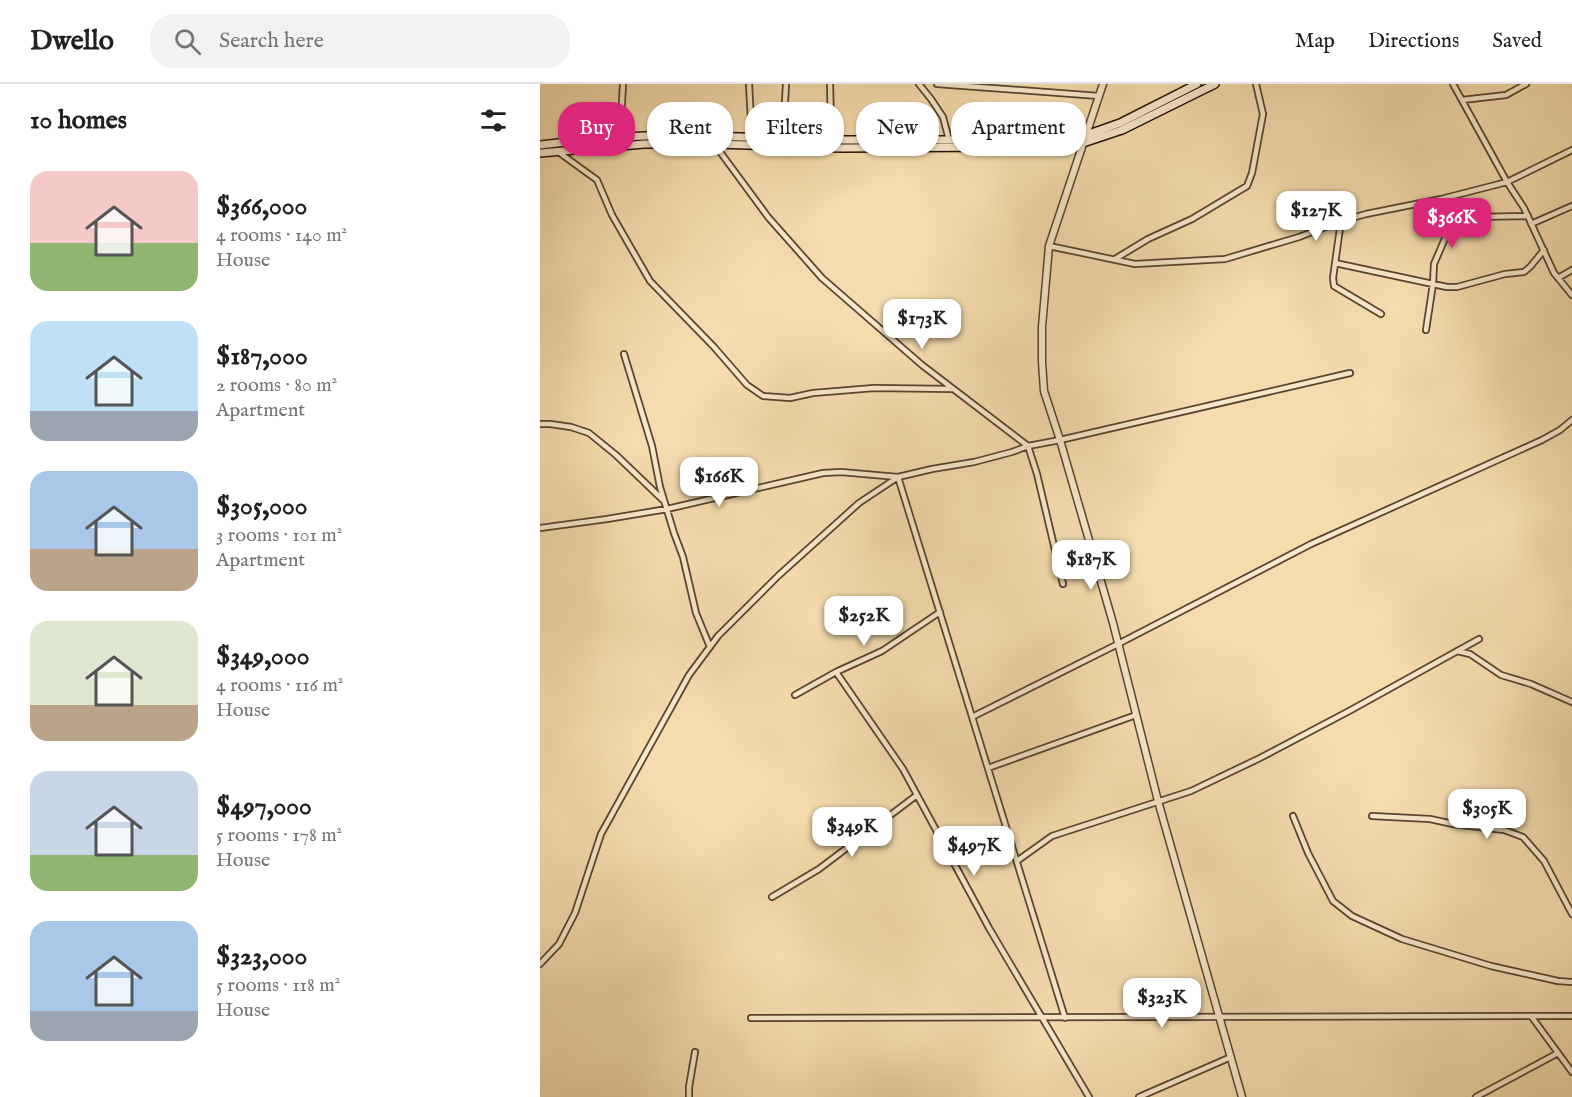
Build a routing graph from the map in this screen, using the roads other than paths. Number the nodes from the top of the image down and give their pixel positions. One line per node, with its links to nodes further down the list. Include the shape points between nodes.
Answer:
1 (623, 84): 15 (street)
2 (749, 84): 16 (street)
3 (786, 84): 17 (street)
4 (830, 84): 18 (street)
5 (919, 84): 25 (street, via 943,117)
6 (937, 84): 13 (street)
7 (1102, 84): 13 (street)
8 (1197, 84): 22 (main road)
9 (1215, 84): 23 (main road, via 1122,130)
10 (1256, 84): 43 (street, via 1263,114 1247,186)
11 (1453, 84): 14 (street)
12 (1526, 84): 14 (street, via 1506,95)
13 (1099, 96): 19 (street)
14 (1462, 100): 36 (street)
15 (622, 102)
16 (750, 102)
17 (785, 102)
18 (830, 102)
19 (1086, 133)
20 (635, 137): 21 (main road)
21 (745, 138)
22 (1086, 138)
23 (1086, 139)
24 (844, 140): 25 (main road)
25 (949, 140)
26 (558, 143): 28 (main road)
27 (647, 144): 32 (main road)
28 (540, 145)
29 (951, 147): 30 (main road)
30 (844, 148)
31 (1572, 150): 36 (street)
32 (557, 151): 33 (main road); 53 (street, via 597,180 650,281 747,385 763,396 790,398 874,388)
33 (540, 153)
34 (724, 156): 53 (street, via 768,217 822,278)
35 (1078, 156): 41 (street)
36 (1507, 182): 38 (street); 39 (street)
37 (1572, 206): 40 (street)
38 (1528, 216): 40 (street); 47 (street, via 1460,221 1446,236 1434,264)
39 (1341, 221): 43 (street, via 1225,259 1135,264); 44 (street)
40 (1531, 224): 42 (street)
41 (1049, 246): 43 (street); 56 (street, via 1042,362 1044,391)
42 (1544, 250): 46 (street); 47 (street, via 1524,272 1457,287)
43 (1114, 259)
44 (1335, 263): 47 (street); 49 (street, via 1334,286)
45 (1572, 270): 46 (street)
46 (1558, 278): 48 (street)
47 (1433, 284): 50 (street)
48 (1572, 295)
49 (1381, 314)
50 (1426, 330)
51 (624, 354): 59 (street)
52 (1350, 373): 56 (street)
53 (953, 389): 57 (street)
54 (1572, 420): 65 (street, via 1542,440 1311,544)
55 (540, 424): 59 (street, via 589,433)
56 (1060, 440): 57 (street); 65 (street)
57 (1028, 446): 58 (street, via 974,462); 62 (street)
58 (898, 477): 60 (street, via 823,473); 63 (street); 66 (street, via 859,503 808,548)
59 (664, 501): 60 (street)
60 (667, 509): 61 (street); 66 (street, via 696,613)
61 (540, 528)
62 (1063, 584)
63 (940, 612): 68 (street, via 882,651); 72 (street)
64 (1479, 639): 67 (street)
65 (1118, 644): 71 (street); 72 (street)
66 (710, 647): 81 (street, via 689,675 601,834 559,944)
67 (1457, 651): 70 (street, via 1470,654 1501,675); 75 (street, via 1260,758 1191,791)
68 (836, 672): 69 (street); 74 (street)
69 (795, 695)
70 (1572, 702)
71 (1136, 715): 73 (street); 75 (street)
72 (972, 717): 73 (street)
73 (988, 768): 78 (street)
74 (917, 795): 79 (street, via 819,869); 86 (street)
75 (1158, 801): 78 (street, via 1052,836); 88 (street)
76 (1293, 816): 82 (street, via 1333,901 1352,916 1402,939 1479,963)
77 (1372, 816): 80 (street, via 1430,819 1504,830 1522,837 1544,861)
78 (1017, 861): 87 (street)
79 (772, 897)
80 (1572, 914)
81 (540, 964)
82 (1572, 982)
83 (1531, 1016): 84 (street); 88 (street); 90 (street)
84 (1572, 1016)
85 (751, 1018): 86 (street)
86 (1041, 1018): 87 (street); 94 (street)
87 (1065, 1018): 88 (street)
88 (1220, 1018): 91 (street)
89 (695, 1052): 93 (street)
90 (1558, 1053): 92 (street); 97 (street)
91 (1231, 1057): 95 (street); 96 (street)
92 (1572, 1072)
93 (689, 1097)
94 (1089, 1097)
95 (1139, 1097)
96 (1242, 1097)
97 (1476, 1097)

